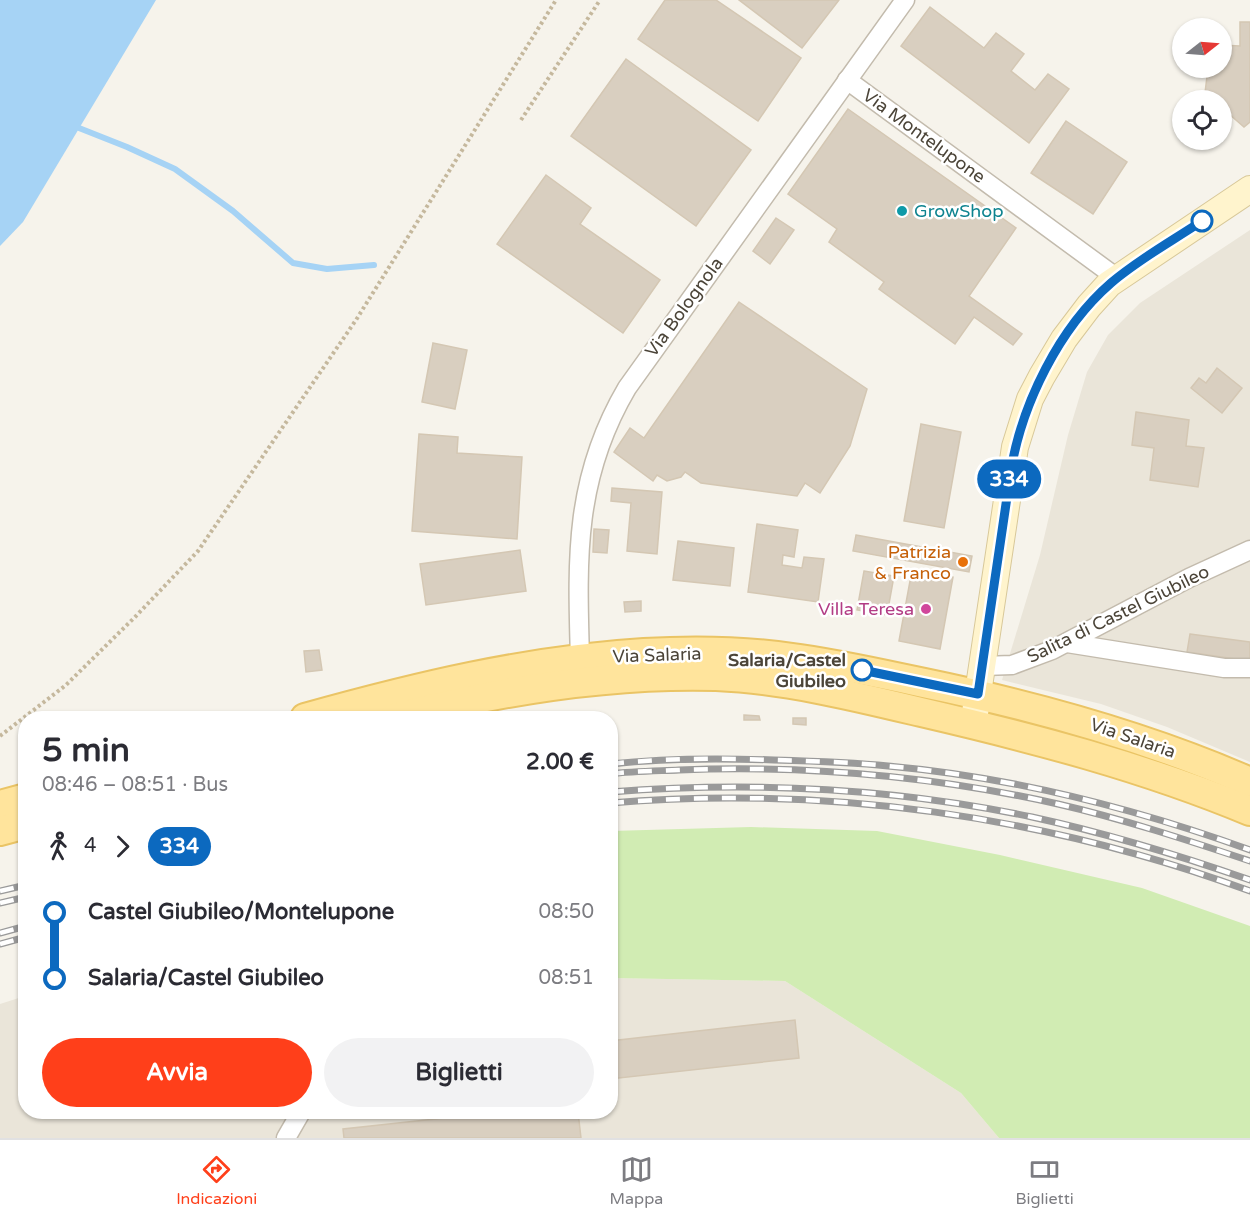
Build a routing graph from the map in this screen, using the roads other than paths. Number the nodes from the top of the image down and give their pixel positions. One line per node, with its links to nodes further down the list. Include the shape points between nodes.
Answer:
1 (905, 0): 2 (street, Via Bolognola)
2 (847, 80): 4 (street, Via Montelupone); 7 (street, Via Bolognola, via 613,412 594,459 583,508 578,563)
3 (1250, 189): 4 (street)
4 (1117, 278): 8 (street, via 1064,339 1021,423)
5 (1250, 550): 6 (street, Salita di Castel Giubileo)
6 (1067, 643): 8 (street, Salita di Castel Giubileo, via 1012,665); 9 (street, via 1224,668)
7 (580, 658): 10 (main road, Via Salaria, via 669,652 775,656); 11 (main road, Via Salaria, via 445,681)
8 (983, 666): 10 (street)
9 (1250, 668)
10 (978, 694): 13 (street); 14 (main road, Via Salaria, via 1128,736)
11 (331, 711)
12 (428, 711): 13 (main road, Via Salaria, via 543,687 632,678 715,676 802,686)
13 (973, 723): 17 (main road, Via Salaria, via 1093,755)
14 (1250, 782)
15 (18, 800): 16 (main road)
16 (0, 805)
17 (1250, 811)
18 (18, 826): 19 (main road)
19 (0, 831)
20 (297, 1119): 21 (street)
21 (286, 1138)

